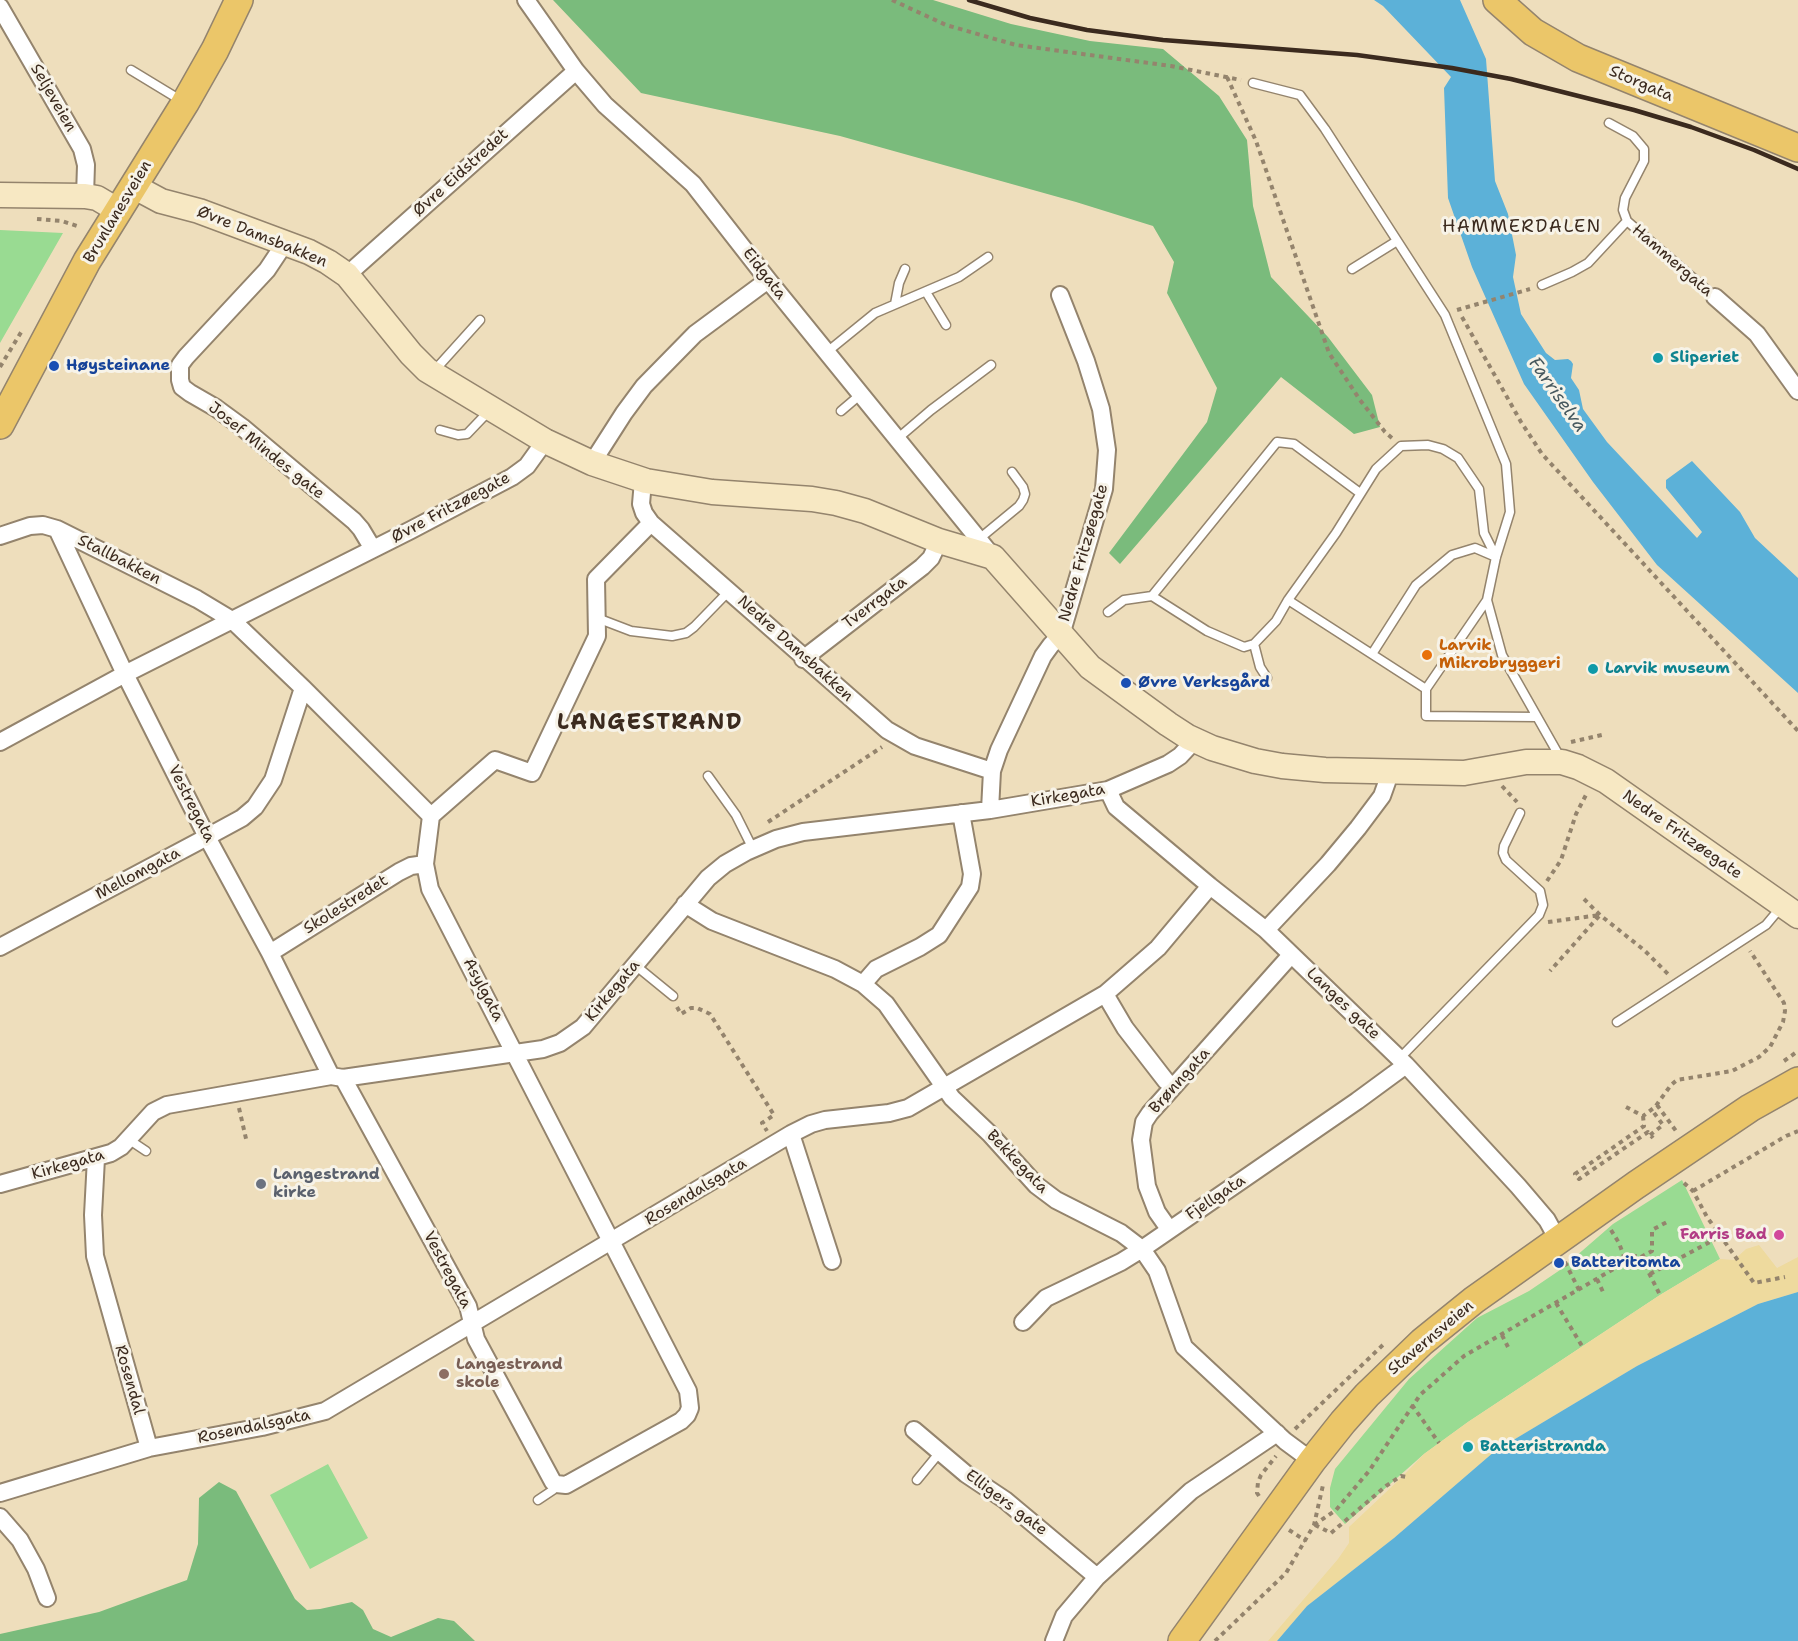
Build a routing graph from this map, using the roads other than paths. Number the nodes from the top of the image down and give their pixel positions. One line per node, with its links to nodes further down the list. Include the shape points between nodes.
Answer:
1 (239, 0): 8 (main road, Brunlanesveien)
2 (526, 0): 6 (street, Eidgata)
3 (1497, 0): 10 (main road, Storgata, via 1533,32 1578,58)
4 (0, 7): 13 (street, Seljeveien, via 82,149)
5 (131, 70): 8 (lane)
6 (576, 71): 21 (street, Øvre Eidstredet); 22 (street, Eidgata, via 605,105 693,184)
7 (1253, 83): 16 (lane, via 1300,95)
8 (185, 103): 11 (main road, Brunlanesveien)
9 (1609, 123): 15 (lane, Hammergata, via 1633,136 1644,149 1644,161 1625,198 1623,210)
10 (1798, 148)
11 (133, 186): 14 (main road, Brunlanesveien); 17 (main road, Øvre Damsbakken, via 161,201)
12 (0, 195): 13 (main road)
13 (85, 196): 14 (main road, via 97,198)
14 (119, 211): 37 (main road, Brunlanesveien, via 87,261)
15 (1627, 221): 23 (lane, via 1588,262); 26 (lane, Hammergata)
16 (1397, 241): 20 (lane); 51 (lane, via 1445,315 1506,464 1510,512)
17 (285, 243): 21 (main road, Øvre Damsbakken); 50 (street, Josef Mindes gate, via 267,270 180,365 182,387 242,427 354,521)
18 (988, 257): 24 (lane, via 959,277)
19 (905, 269): 27 (lane)
20 (1352, 269)
21 (347, 275): 32 (main road, Øvre Damsbakken, via 411,354)
22 (768, 280): 30 (street, Eidgata); 41 (street, via 695,334 644,386)
23 (1542, 285)
24 (926, 292): 27 (lane); 29 (lane)
25 (1060, 295): 59 (street, Nedre Fritzøegate, via 1095,386 1107,450 1104,489)
26 (1714, 297): 33 (street, Hammergata, via 1757,334)
27 (895, 304): 30 (lane, via 870,316)
28 (480, 320): 32 (lane)
29 (946, 325)
30 (826, 352): 34 (street, Eidgata)
31 (991, 365): 39 (lane)
32 (432, 373): 35 (main road, Øvre Damsbakken)
33 (1798, 391)
34 (861, 394): 36 (lane); 39 (street, Eidgata)
35 (490, 409): 38 (lane, via 467,434); 40 (main road, Øvre Damsbakken)
36 (841, 411)
37 (0, 425)
38 (440, 430)
39 (897, 439): 49 (street, Eidgata)
40 (545, 441): 41 (main road); 50 (street, Øvre Fritzøegate, via 527,466 512,477)
41 (592, 463): 43 (main road)
42 (1012, 472): 49 (lane, via 1023,487 1023,500)
43 (643, 481): 45 (street, via 641,504); 48 (main road, via 712,492 836,503)
44 (1360, 493): 51 (lane, via 1376,469 1401,446 1443,449 1458,458 1479,489 1484,533); 53 (lane, via 1294,444 1277,442); 54 (lane)
45 (651, 523): 52 (street, Nedre Damsbakken); 57 (street, via 596,579)
46 (57, 529): 47 (street, Stallbakken, via 30,526); 58 (street, Stallbakken); 63 (street, Vestregata)
47 (0, 536)
48 (939, 541): 49 (main road); 62 (street, Tverrgata, via 922,567)
49 (986, 548): 59 (main road)
50 (373, 549): 58 (street, Øvre Fritzøegate)
51 (1496, 557): 55 (lane); 61 (lane, via 1476,548 1452,555 1416,585)
52 (729, 591): 57 (lane, via 694,627 672,636 631,631); 62 (street, Nedre Damsbakken)
53 (1152, 596): 56 (lane, via 1124,600); 60 (lane, via 1207,631 1244,647)
54 (1288, 600): 60 (lane, via 1276,621); 61 (lane)
55 (1487, 600): 66 (lane); 67 (lane, via 1502,655)
56 (1108, 612)
57 (597, 618): 78 (street, via 597,636 531,773 495,760)
58 (232, 620): 63 (street, Øvre Fritzøegate); 65 (street)
59 (1061, 635): 68 (main road, Nedre Fritzøegate, via 1090,667); 71 (street, via 1043,656)
60 (1254, 644): 64 (lane)
61 (1372, 654): 66 (lane)
62 (803, 659): 71 (street, Nedre Damsbakken, via 897,737)
63 (124, 674): 69 (street, Øvre Fritzøegate); 79 (street, Vestregata)
64 (1267, 678)
65 (303, 688): 78 (street); 79 (street, Mellomgata, via 265,794 242,818)
66 (1426, 689): 67 (lane, via 1426,716)
67 (1537, 717): 70 (lane)
68 (1192, 736): 72 (main road, Nedre Fritzøegate, via 1231,755 1282,766); 74 (street, Kirkegata, via 1180,756 1168,764)
69 (0, 742)
70 (1558, 754): 72 (main road, Nedre Fritzøegate, via 1546,761 1464,773); 84 (main road, Nedre Fritzøegate, via 1606,781)
71 (992, 771): 75 (street)
72 (1388, 771): 85 (street, via 1382,796 1358,828)
73 (708, 776): 80 (lane)
74 (1108, 790): 75 (street, Kirkegata); 82 (street, Langes gate, via 1116,807)
75 (990, 810): 76 (street, Kirkegata)
76 (961, 813): 80 (street, Kirkegata); 90 (street, via 972,874 970,887 939,934 876,969)
77 (1520, 813): 95 (lane, via 1503,853 1540,891 1543,905 1539,915)
78 (431, 816): 81 (street, Asylgata)
79 (207, 837): 86 (street, Mellomgata); 87 (street, Vestregata)
80 (750, 842): 83 (street, Kirkegata)
81 (425, 864): 87 (street, Skolestredet, via 399,872); 94 (street, Asylgata, via 430,889)
82 (1210, 886): 85 (street, Langes gate); 91 (street, Rosendalsgata, via 1158,948)
83 (685, 904): 89 (street, Kirkegata); 90 (street, Bekkegata, via 712,921 835,969)
84 (1790, 911): 93 (lane)
85 (1266, 930): 88 (street, Langes gate)
86 (0, 947)
87 (270, 953): 97 (street, Vestregata)
88 (1291, 955): 95 (street, Langes gate); 99 (street, Brønngata)
89 (635, 965): 92 (lane); 94 (street, Kirkegata, via 572,1036 543,1049)
90 (863, 984): 100 (street, Bekkegata, via 886,1004)
91 (1105, 994): 99 (street, via 1125,1028); 100 (street, Rosendalsgata)
92 (673, 996)
93 (1617, 1022)
94 (516, 1054): 97 (street, Kirkegata); 108 (street, Asylgata)
95 (1402, 1062): 107 (street, Fjellgata, via 1357,1101); 110 (street, Langes gate, via 1547,1220)
96 (1798, 1070): 101 (main road, Stavernsveien)
97 (337, 1077): 103 (street, Kirkegata, via 167,1105 153,1112); 113 (street, Vestregata, via 468,1306)
98 (1798, 1081): 101 (main road, Stavernsveien)
99 (1173, 1086): 107 (street, Brønngata, via 1144,1122 1141,1140 1147,1186)
100 (943, 1087): 102 (street, Rosendalsgata, via 898,1111 832,1118); 109 (street, Bekkegata, via 1045,1194 1121,1233)
101 (1750, 1108): 110 (main road, Stavernsveien)
102 (791, 1134): 108 (street, Rosendalsgata); 111 (street)
103 (128, 1139): 104 (lane); 105 (street, Kirkegata, via 111,1153)
104 (146, 1151)
105 (96, 1158): 106 (street, Kirkegata); 116 (street, Rosendal, via 94,1256)
106 (0, 1184)
107 (1169, 1230): 109 (street, Fjellgata)
108 (611, 1243): 113 (street, Rosendalsgata); 120 (street, Asylgata, via 688,1391 690,1408 681,1421 566,1485)
109 (1142, 1249): 112 (street, Fjellgata, via 1046,1298); 115 (street, Bekkegata, via 1157,1271 1184,1347)
110 (1562, 1251): 118 (main road, Stavernsveien, via 1445,1322 1367,1395)
111 (832, 1261)
112 (1023, 1323)
113 (472, 1325): 116 (street, Rosendalsgata, via 325,1411); 120 (street, Vestregata, via 476,1339)
114 (914, 1430): 117 (street, Elligers gate)
115 (1277, 1433): 118 (street, Bekkegata); 124 (street, via 1191,1491)
116 (148, 1448): 121 (street)
117 (940, 1452): 119 (lane); 124 (street, Elligers gate)
118 (1312, 1461): 127 (main road, Stavernsveien)
119 (917, 1480)
120 (556, 1484): 122 (lane)
121 (0, 1493)
122 (538, 1500)
123 (0, 1517): 125 (street, via 20,1540)
124 (1097, 1577): 126 (street, via 1064,1616)
125 (47, 1598)
126 (1054, 1641)
127 (1182, 1641)

